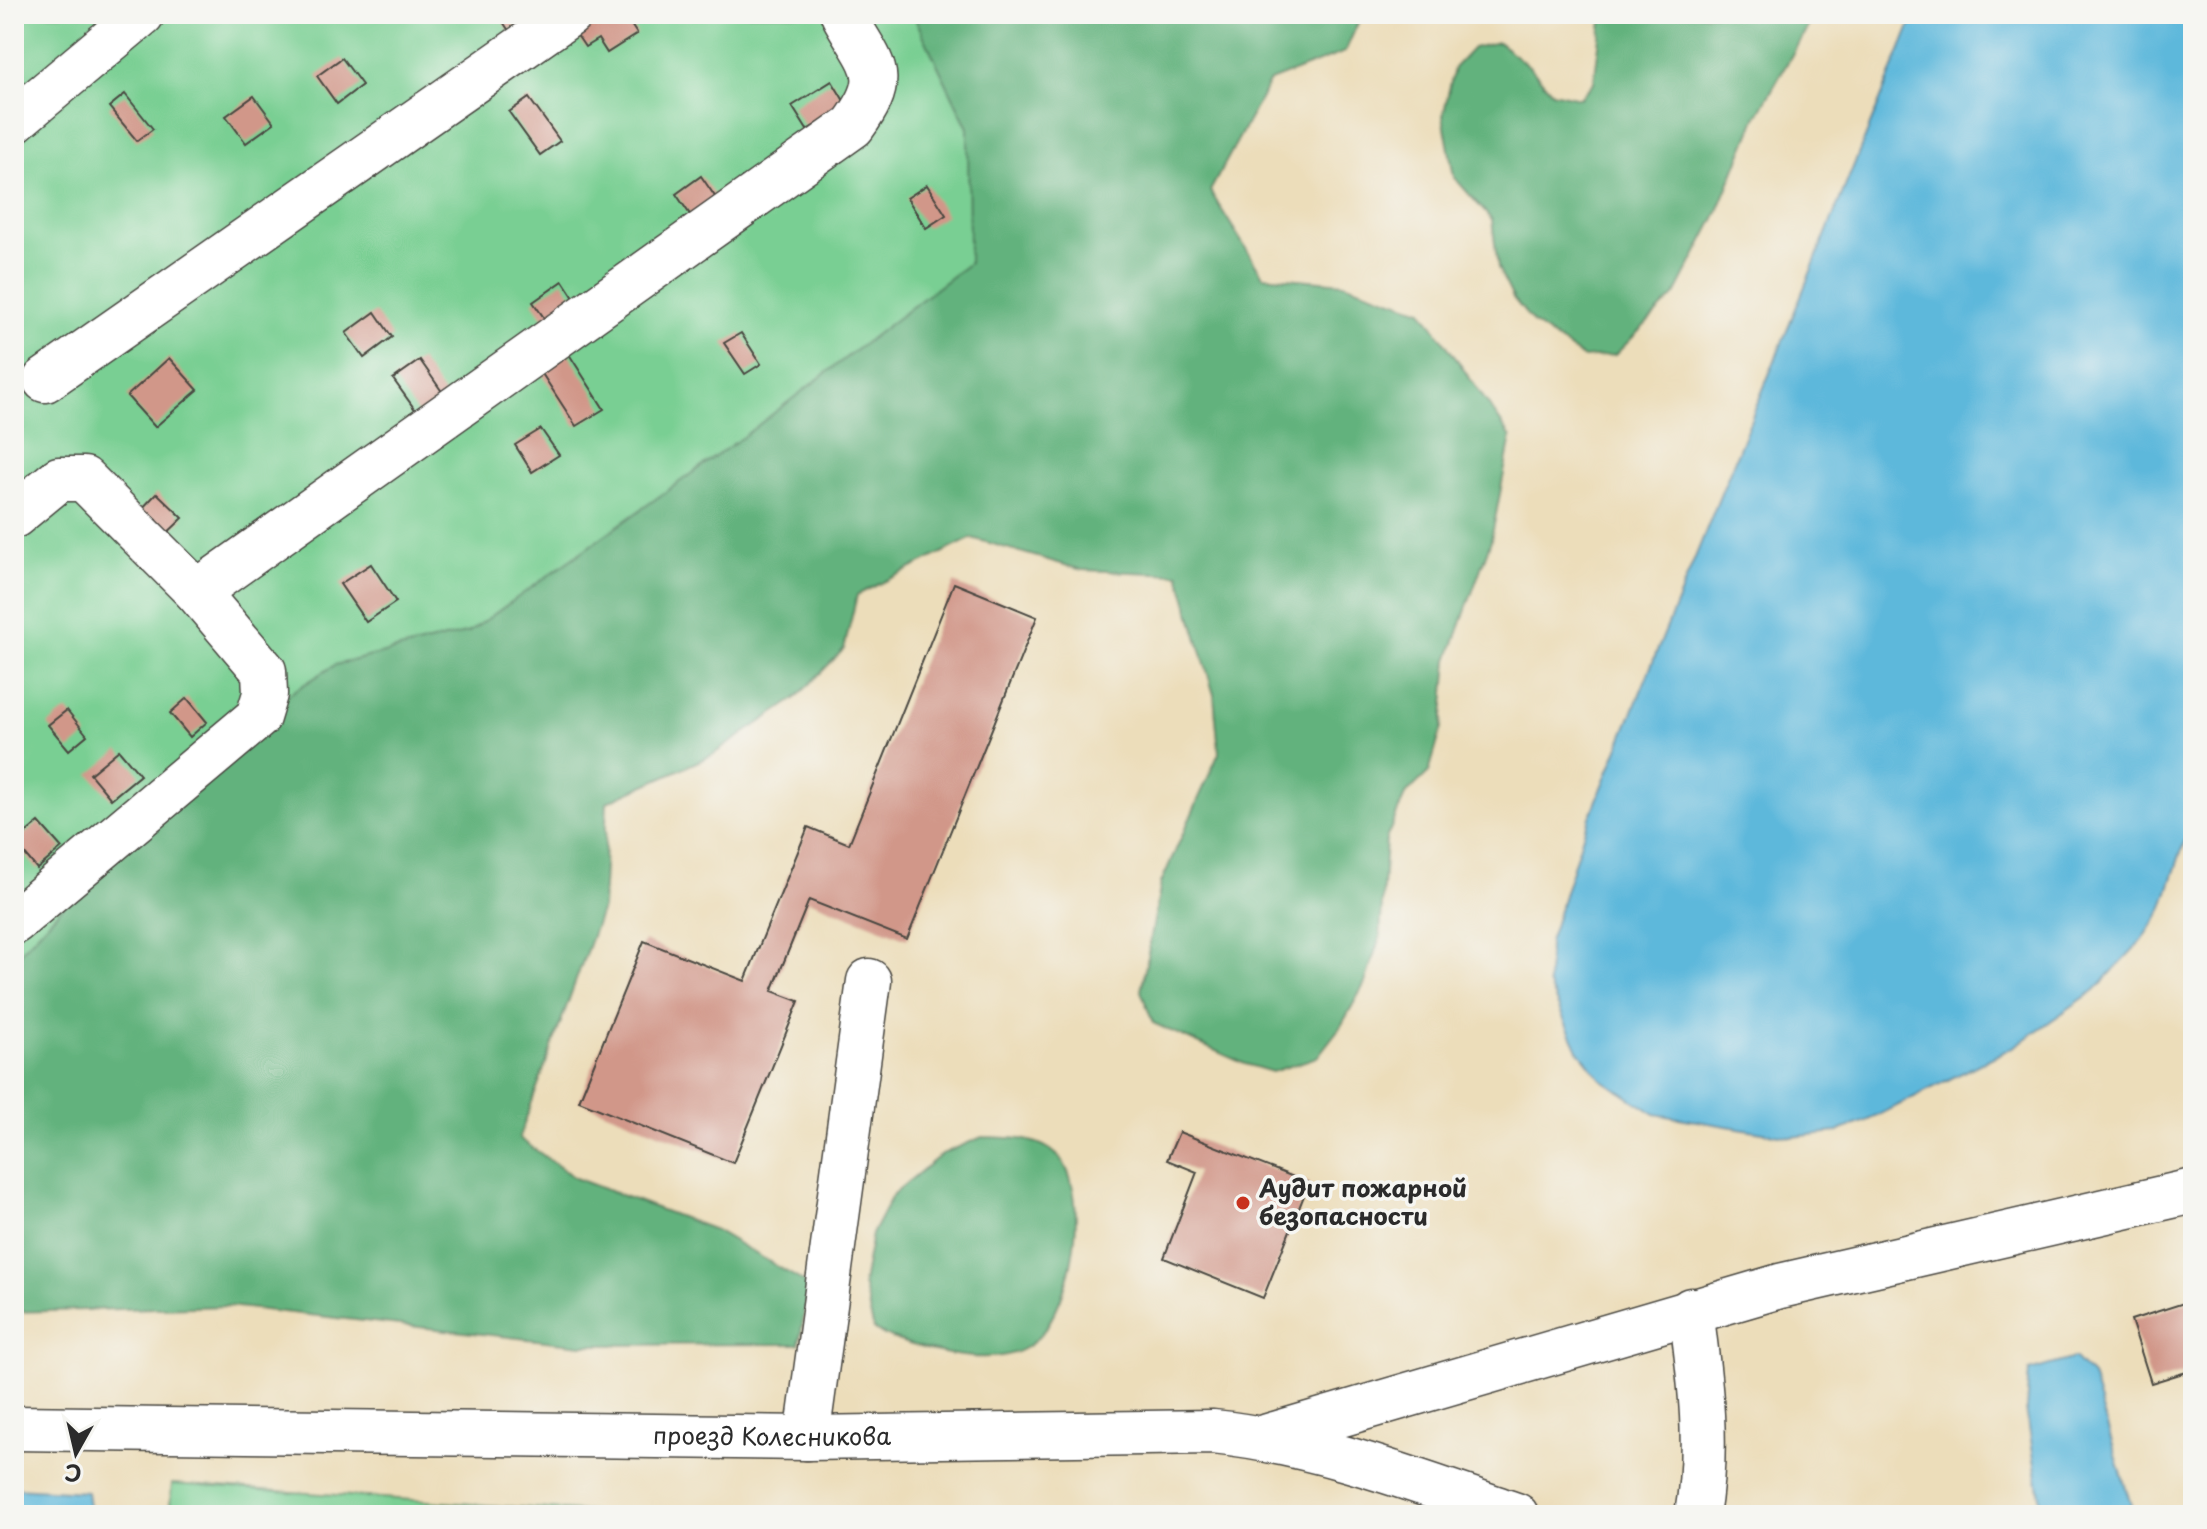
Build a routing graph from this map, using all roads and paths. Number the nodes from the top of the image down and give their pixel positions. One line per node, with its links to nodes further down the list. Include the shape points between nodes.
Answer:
1 (142, 14): 4 (street)
2 (570, 14): 5 (street)
3 (843, 14): 7 (street, via 877,77 873,99 853,126)
4 (14, 121)
5 (45, 380)
6 (14, 516): 7 (street, via 59,479 84,479)
7 (197, 592): 8 (street, via 264,671 258,717)
8 (14, 922)
9 (869, 981): 14 (street)
10 (2193, 1191): 11 (street)
11 (1691, 1310): 13 (street); 16 (street, via 1704,1417)
12 (14, 1428): 14 (street, проезд Колесникова)
13 (1266, 1437): 14 (street, проезд Колесникова, via 1213,1432); 15 (street, проезд Колесникова, via 1337,1454)
14 (807, 1438)
15 (1516, 1515)
16 (1697, 1515)

